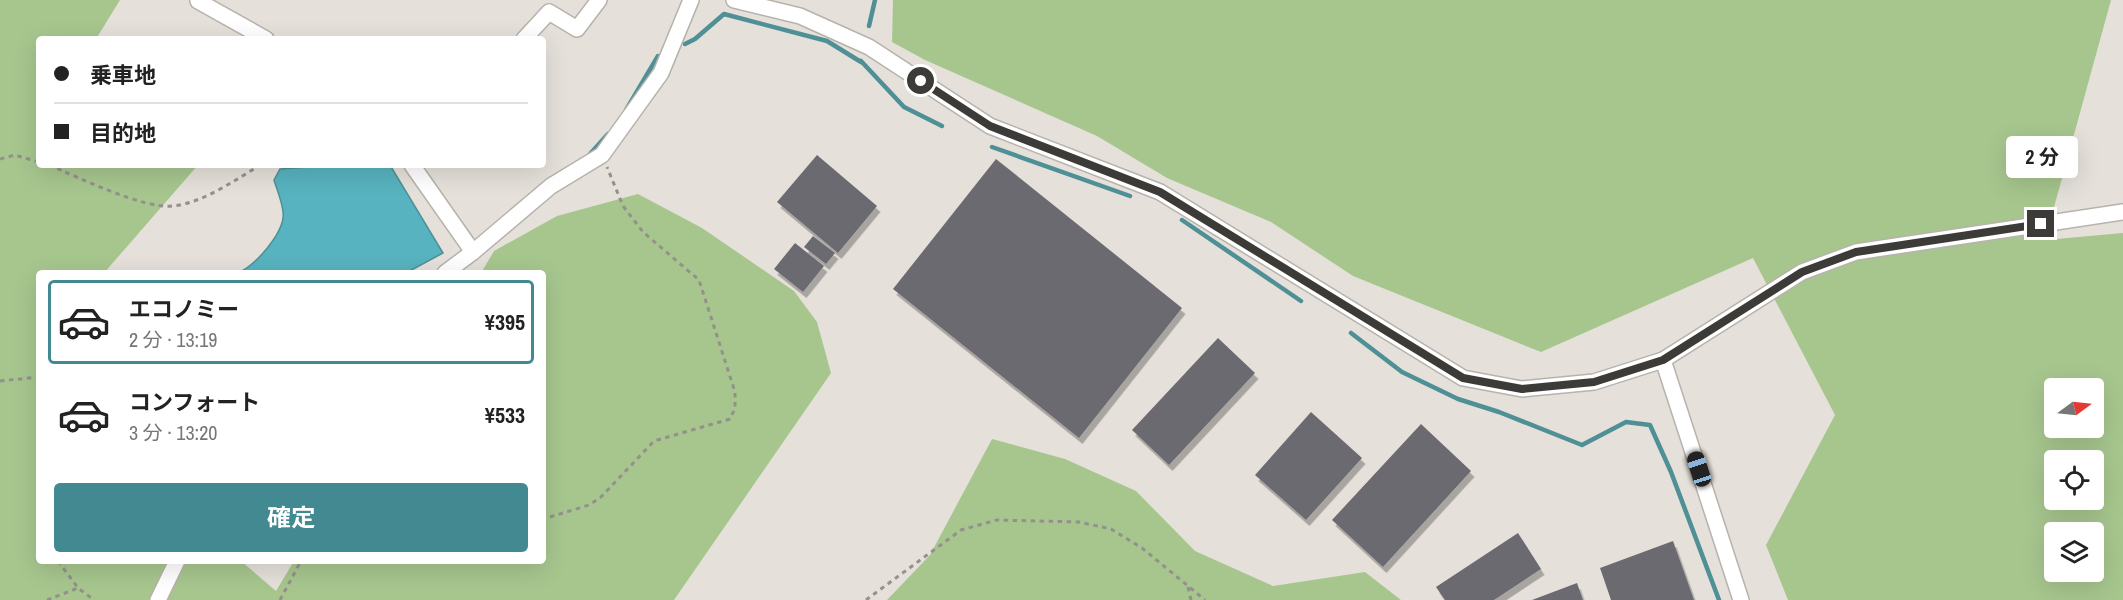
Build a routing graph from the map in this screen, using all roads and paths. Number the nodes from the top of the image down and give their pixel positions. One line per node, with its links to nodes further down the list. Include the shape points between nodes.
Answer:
1 (599, 0): 6 (street, via 577,29 549,12)
2 (691, 0): 7 (street, via 661,73)
3 (734, 0): 16 (street, via 800,16 859,43 990,126 1160,192 1463,378 1522,389 1562,387 1594,382)
4 (198, 1): 5 (street)
5 (261, 36)
6 (527, 36)
7 (602, 155): 14 (street, via 550,186); 19 (path, via 623,206 643,232 699,280 735,392 735,408 730,419 654,441 601,497 589,505)
8 (0, 159): 9 (path, via 15,155)
9 (36, 161)
10 (57, 168): 11 (path, via 129,196 171,206 201,198)
11 (256, 168)
12 (414, 168): 14 (street)
13 (2123, 212): 16 (street, via 1856,252 1802,272)
14 (473, 252): 15 (street)
15 (449, 270)
16 (1663, 360): 32 (street)
17 (36, 378): 18 (path)
18 (0, 381)
19 (550, 517)
20 (60, 564): 24 (path)
21 (176, 564): 27 (street)
22 (299, 564): 28 (path)
23 (1187, 586): 29 (path, via 1142,548 1111,529 1079,522 997,520 961,530); 30 (path); 31 (path)
24 (78, 588): 25 (path); 26 (path)
25 (46, 600)
26 (94, 600)
27 (158, 600)
28 (280, 600)
29 (866, 600)
30 (1191, 600)
31 (1205, 600)
32 (1742, 600)

